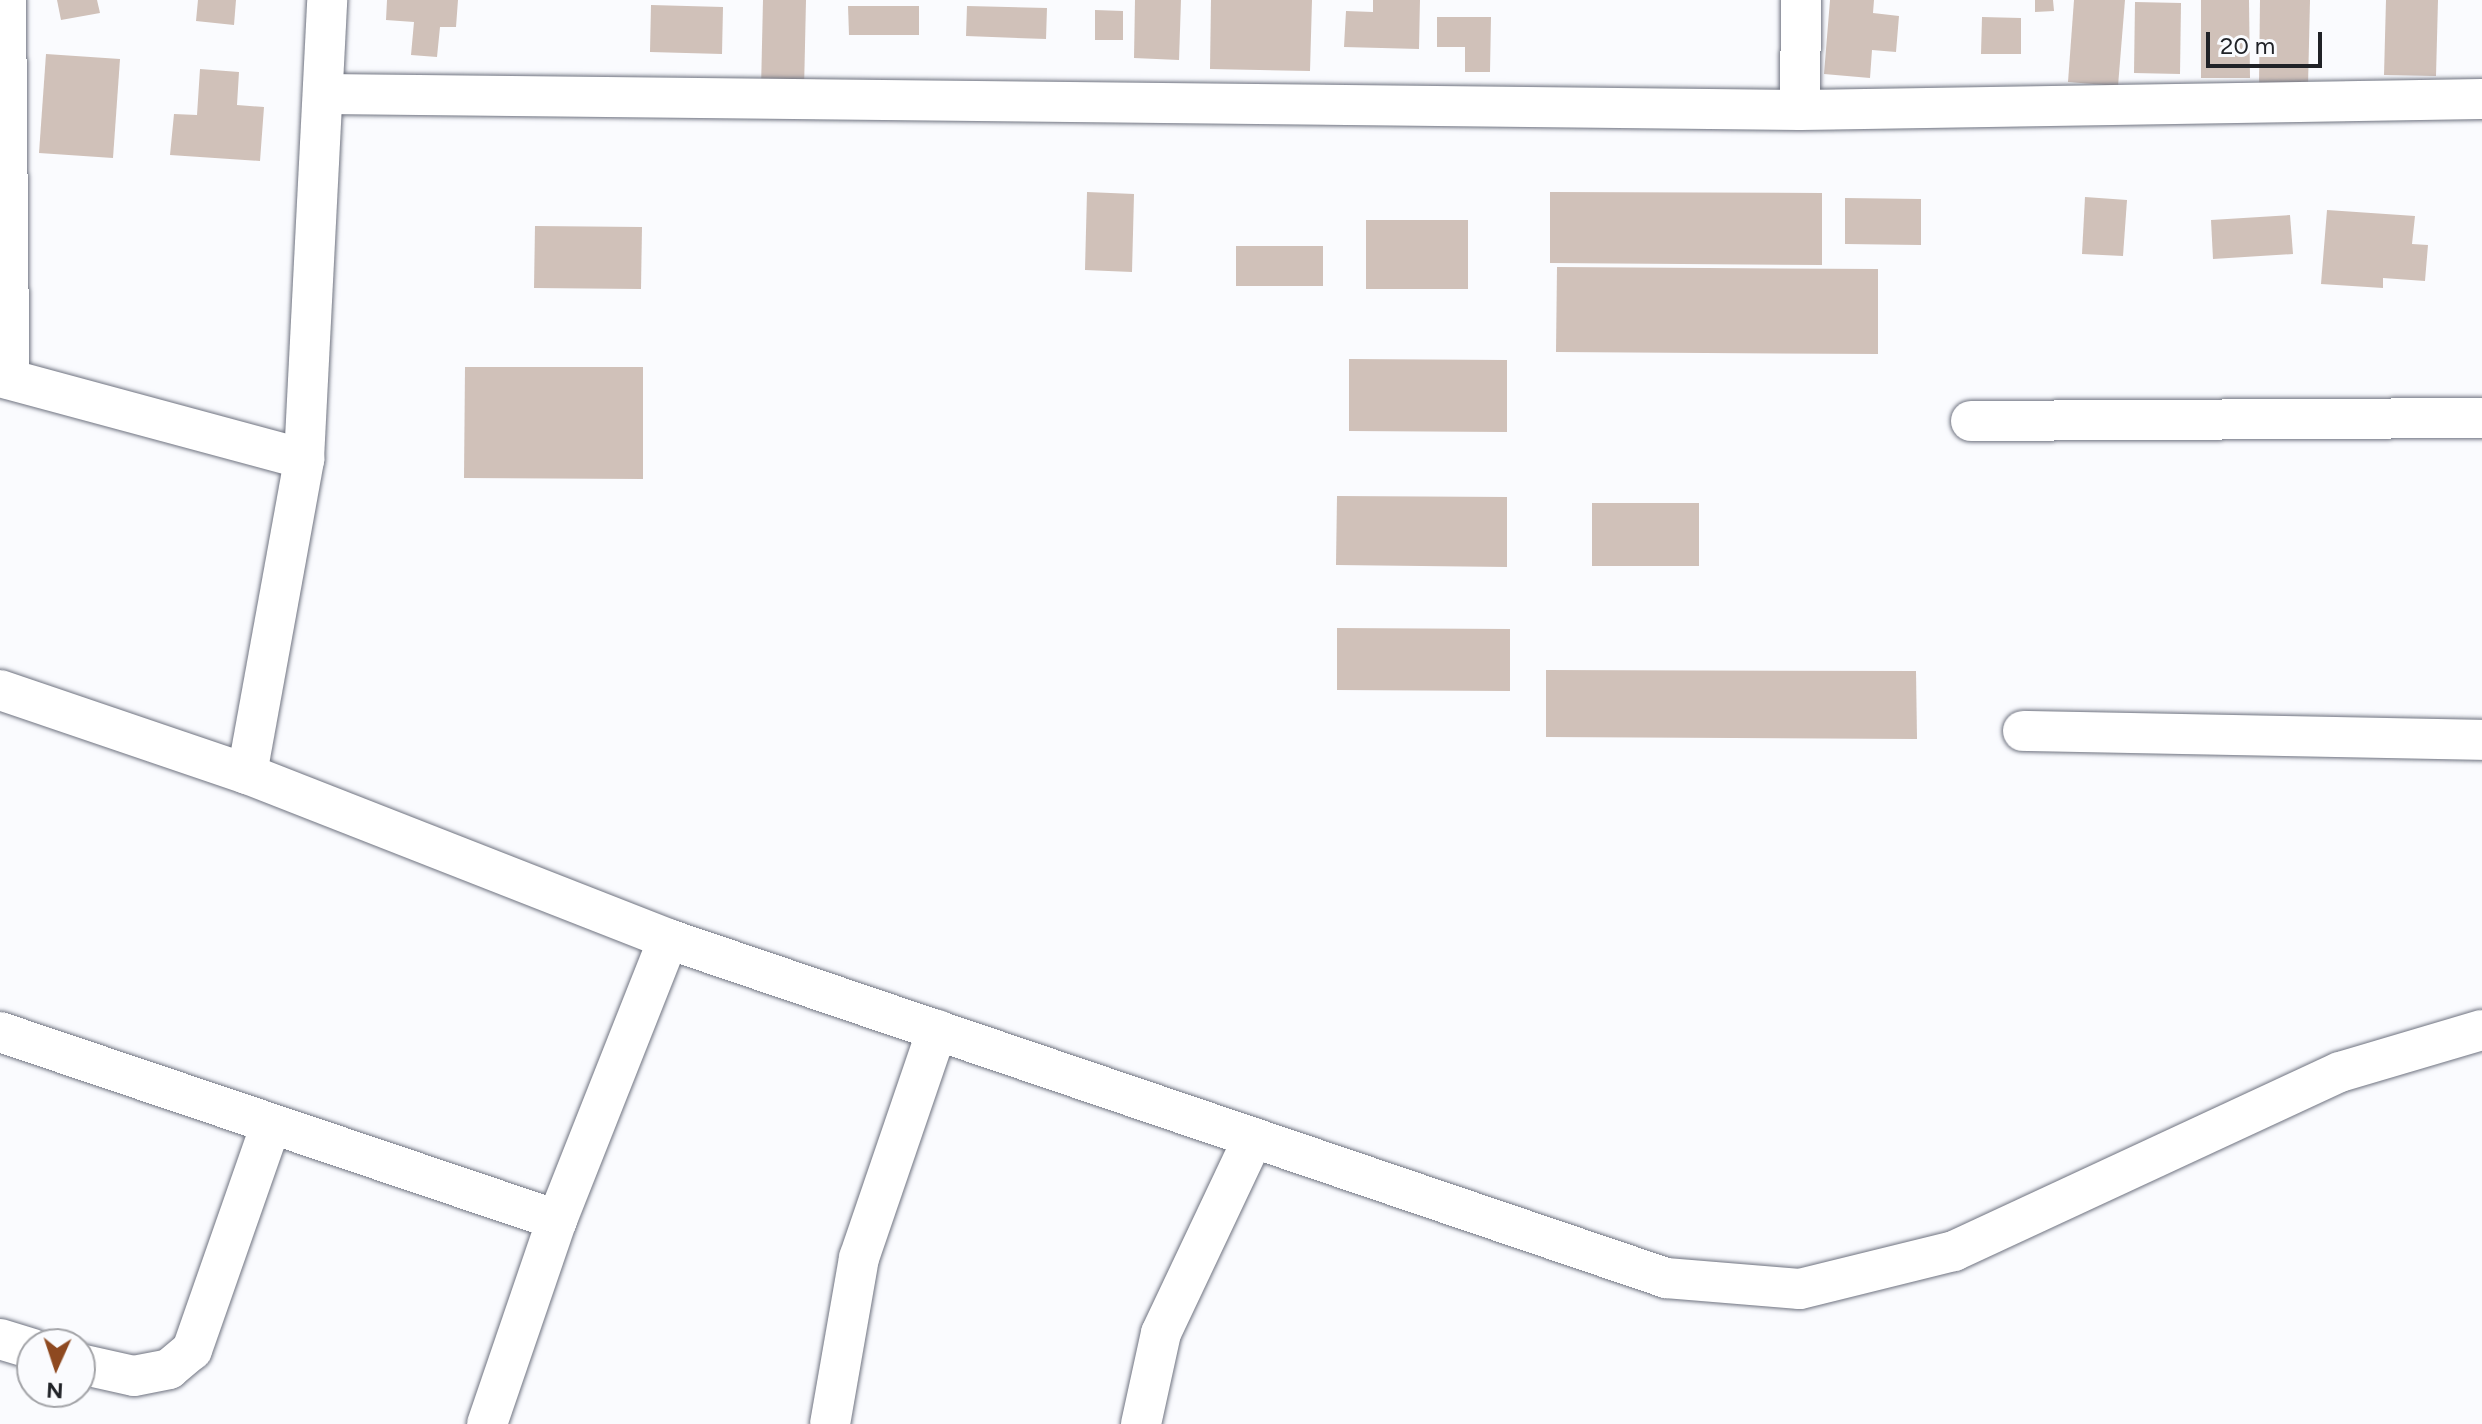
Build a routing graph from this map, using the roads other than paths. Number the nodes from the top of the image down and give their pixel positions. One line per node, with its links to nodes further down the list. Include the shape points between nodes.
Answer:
1 (6, 0): 7 (street)
2 (327, 0): 4 (street)
3 (1801, 0): 6 (street)
4 (325, 94): 6 (street); 10 (street)
5 (2482, 99): 6 (street)
6 (1800, 110)
7 (4, 378): 10 (street)
8 (2482, 418): 9 (street)
9 (1971, 421)
10 (304, 459): 14 (street)
11 (0, 690): 14 (street)
12 (2023, 731): 13 (street)
13 (2482, 740)
14 (247, 774): 15 (street)
15 (668, 939): 16 (street); 21 (street)
16 (937, 1030): 20 (street); 24 (street, via 859,1258)
17 (2482, 1030): 20 (street, via 2340,1072 1954,1251 1800,1289 1666,1278)
18 (0, 1032): 19 (street)
19 (271, 1124): 21 (street); 22 (street, via 192,1350 169,1369 134,1376)
20 (1253, 1138): 25 (street, via 1161,1333)
21 (557, 1220): 23 (street)
22 (96, 1368)
23 (487, 1424)
24 (830, 1424)
25 (1141, 1424)

